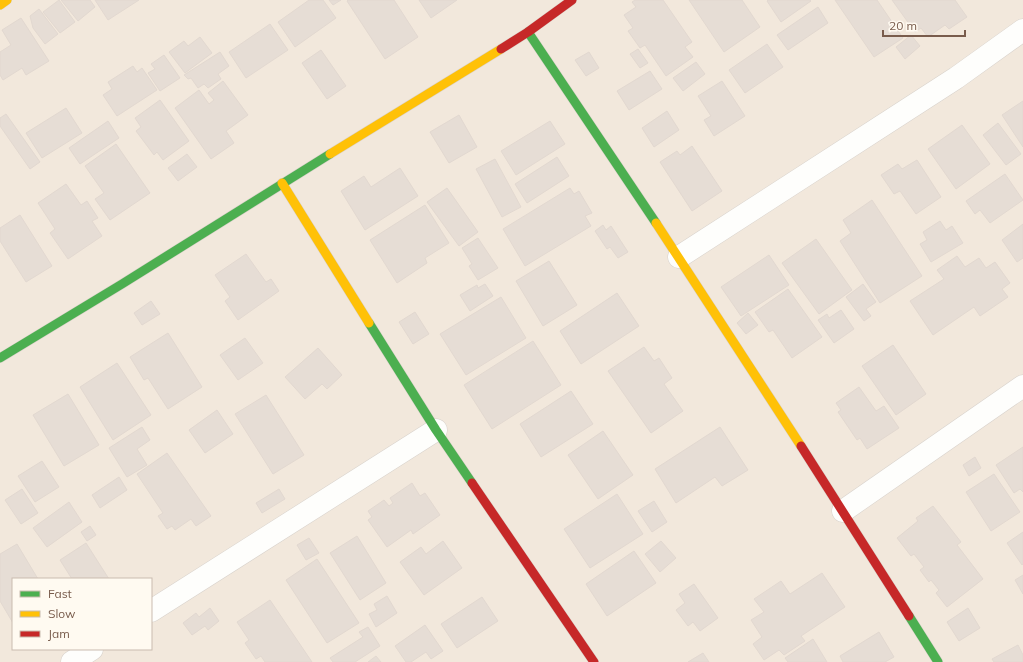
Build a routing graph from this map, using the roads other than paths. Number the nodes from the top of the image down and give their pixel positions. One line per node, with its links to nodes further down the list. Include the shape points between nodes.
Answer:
1 (8, 0): 3 (street)
2 (572, 0): 5 (street)
3 (0, 6)
4 (1023, 30): 7 (street, via 956,78)
5 (528, 32): 6 (street); 7 (street)
6 (282, 183): 8 (street); 10 (street)
7 (679, 257): 11 (street)
8 (0, 358)
9 (1023, 386): 11 (street)
10 (436, 430): 12 (street); 15 (street)
11 (843, 512): 16 (street)
12 (152, 611)
13 (90, 650): 14 (street)
14 (72, 662)
15 (594, 662)
16 (938, 662)

